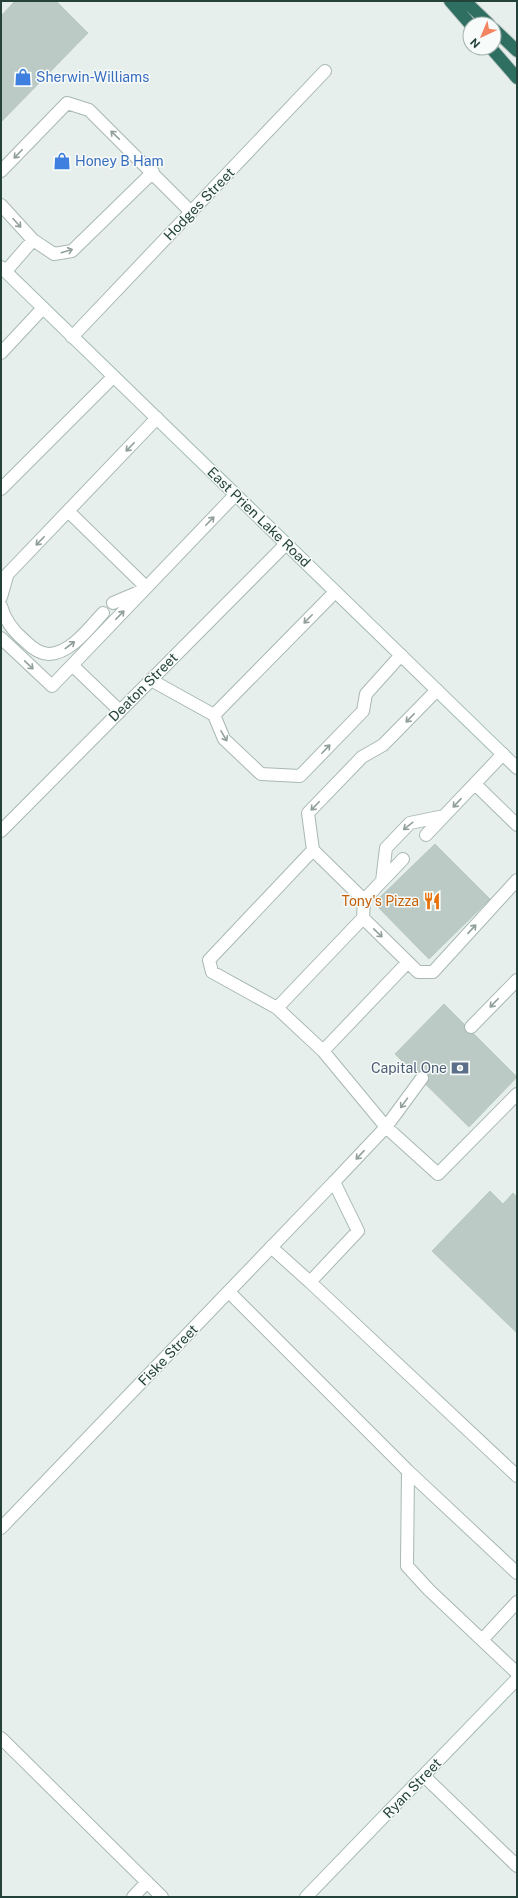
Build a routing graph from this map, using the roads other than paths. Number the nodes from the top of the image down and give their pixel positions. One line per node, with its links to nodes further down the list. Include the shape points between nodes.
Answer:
1 (450, 1): 3 (highway)
2 (465, 1): 4 (highway)
3 (463, 16)
4 (481, 16)
5 (502, 37): 6 (highway)
6 (517, 51)
7 (498, 56): 9 (highway)
8 (325, 71): 13 (street, Hodges Street)
9 (517, 78)
10 (1, 171): 11 (street, one-way to 10, via 89,110 67,103)
11 (153, 172): 13 (street); 14 (street, one-way to 11, via 54,254 72,251)
12 (1, 205): 14 (street, one-way to 14)
13 (191, 212): 17 (street, Hodges Street)
14 (33, 240): 15 (street)
15 (3, 269): 16 (street, East Prien Lake Road)
16 (43, 308): 17 (street, East Prien Lake Road); 18 (street)
17 (72, 337): 19 (street, East Prien Lake Road)
18 (1, 353)
19 (113, 376): 20 (street, East Prien Lake Road); 21 (street)
20 (157, 418): 22 (street, East Prien Lake Road); 23 (street, one-way to 23)
21 (1, 489)
22 (235, 495): 24 (street, East Prien Lake Road); 26 (street, one-way to 22)
23 (68, 511): 25 (street, one-way to 25); 26 (street)
24 (286, 544): 27 (street, East Prien Lake Road); 35 (street, Deaton Street)
25 (4, 579): 28 (street)
26 (145, 589): 29 (street); 34 (street, one-way to 26)
27 (335, 592): 33 (street, East Prien Lake Road); 38 (street, one-way to 38)
28 (1, 597)
29 (113, 603)
30 (1, 606): 31 (street, one-way to 31, via 4,619 17,634 35,650 48,654 63,650)
31 (103, 613)
32 (1, 638): 34 (street, one-way to 34, via 52,686)
33 (402, 655): 36 (street, East Prien Lake Road); 38 (street, one-way to 33, via 224,739 261,774 300,776 363,711 366,694)
34 (72, 665): 37 (street)
35 (151, 680): 37 (street, Deaton Street); 38 (street)
36 (436, 690): 39 (street, East Prien Lake Road); 46 (street, one-way to 46, via 383,746 362,757 308,813)
37 (120, 711): 44 (street, Deaton Street)
38 (214, 715)
39 (503, 754): 40 (street, East Prien Lake Road); 41 (street)
40 (517, 768)
41 (475, 784): 42 (street, one-way to 42); 43 (street)
42 (444, 816): 45 (street); 49 (street, one-way to 49, via 410,823 386,848)
43 (517, 825)
44 (1, 831)
45 (426, 835)
46 (313, 850): 50 (street); 54 (street, via 209,960 212,972)
47 (402, 859): 49 (street)
48 (517, 880): 52 (street, one-way to 48, via 418,972 432,972)
49 (382, 881): 50 (street)
50 (364, 900): 51 (street)
51 (363, 918): 52 (street, one-way to 52); 54 (street)
52 (408, 962): 56 (street)
53 (517, 980): 55 (street, one-way to 55)
54 (277, 1008): 56 (street)
55 (471, 1027)
56 (323, 1051): 59 (street)
57 (422, 1078): 59 (street, Fiske Street, one-way to 59)
58 (517, 1094): 59 (street, via 438,1174)
59 (386, 1127): 60 (street, Fiske Street, one-way to 60)
60 (334, 1182): 61 (street, Fiske Street); 62 (street, via 358,1231)
61 (271, 1247): 62 (street); 63 (street, Fiske Street)
62 (310, 1282): 65 (street)
63 (228, 1292): 64 (street); 66 (street, Fiske Street)
64 (408, 1470): 67 (street); 69 (street, via 407,1566)
65 (517, 1476)
66 (1, 1528)
67 (517, 1573)
68 (517, 1602): 69 (street)
69 (482, 1640): 70 (street)
70 (517, 1673)
71 (517, 1679): 73 (street, Ryan Street)
72 (1, 1738): 75 (street)
73 (424, 1776): 74 (street); 78 (street, Ryan Street)
74 (517, 1866)
75 (147, 1882): 76 (street); 77 (street)
76 (133, 1897)
77 (162, 1897)
78 (306, 1897)

